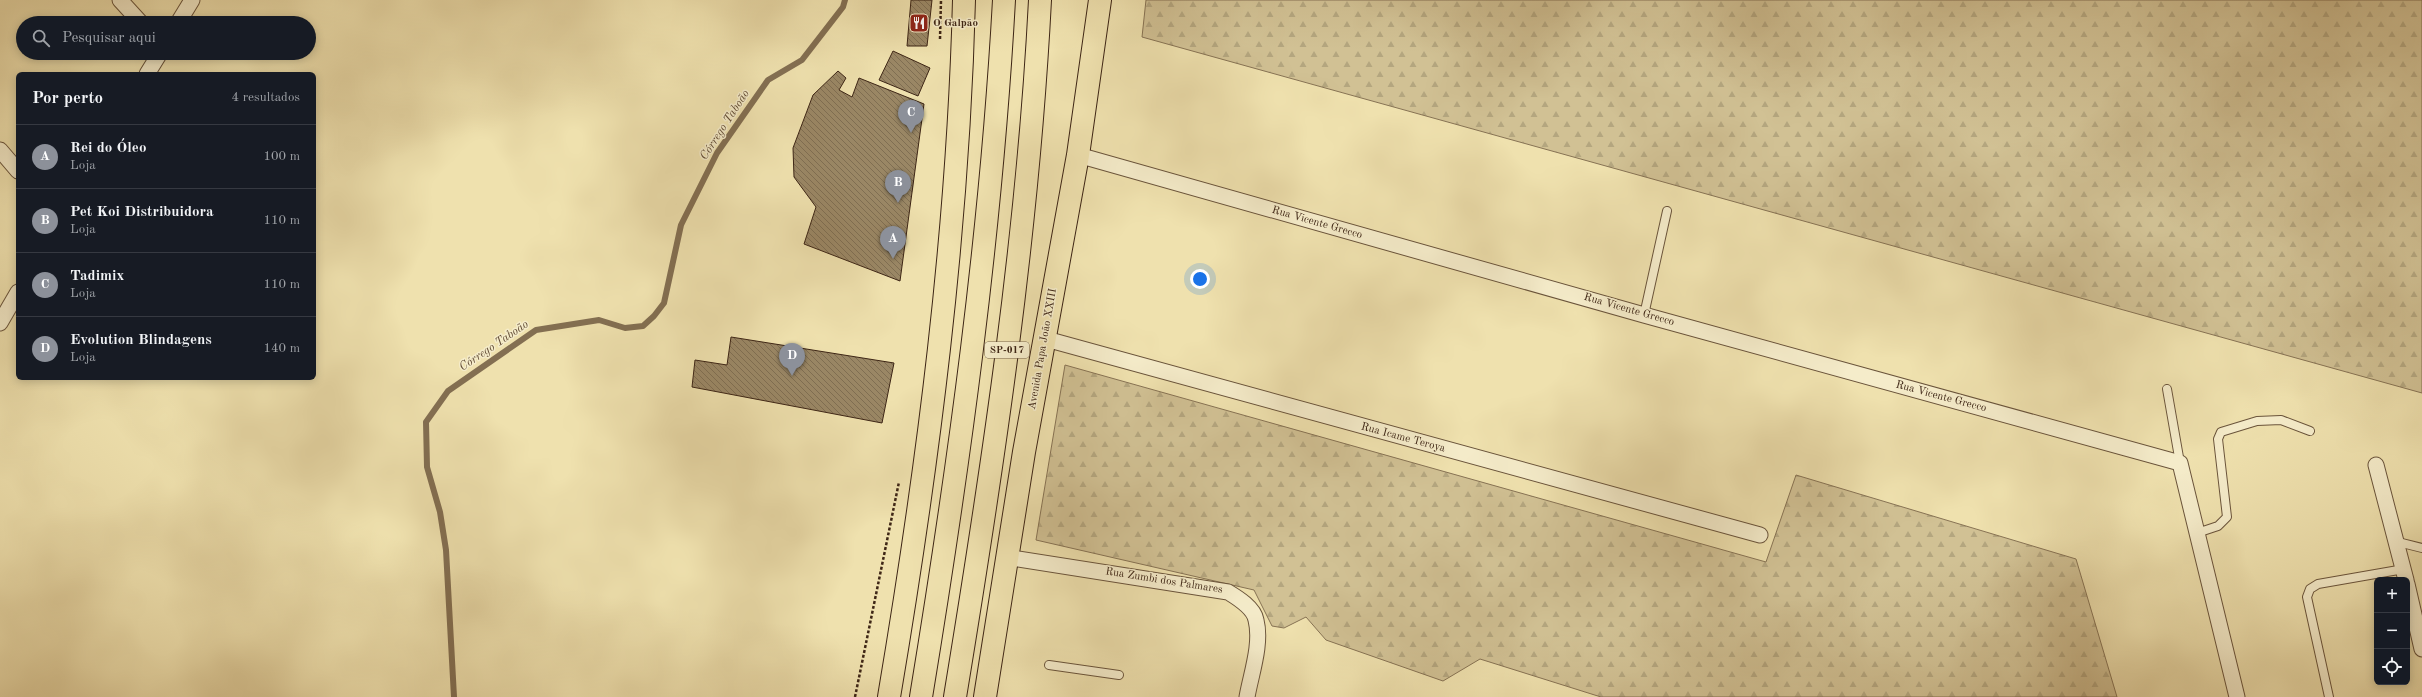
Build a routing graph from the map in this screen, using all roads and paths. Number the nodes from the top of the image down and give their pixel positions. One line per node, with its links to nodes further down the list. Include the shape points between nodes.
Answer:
1 (120, 0): 9 (street)
2 (192, 0): 10 (street)
3 (941, 0): 12 (path)
4 (964, 0): 40 (main road, via 962,97 934,404)
5 (1040, 0): 11 (main road, SP-017)
6 (1050, 0): 11 (main road)
7 (1100, 0): 16 (main road, Avenida Papa João XXIII)
8 (1003, 6): 41 (main road, SP-017, via 981,277 966,402)
9 (135, 16)
10 (182, 16)
11 (1039, 26): 42 (main road, SP-017, via 1020,243 1006,356)
12 (940, 41)
13 (156, 60): 14 (street)
14 (148, 72)
15 (0, 150): 17 (street)
16 (1078, 155): 20 (street, Rua Vicente Grecco); 22 (main road, Avenida Papa João XXIII)
17 (16, 169)
18 (1667, 212): 20 (lane)
19 (16, 295): 21 (street)
20 (1644, 315): 25 (street, Rua Vicente Grecco)
21 (0, 323)
22 (1046, 339): 29 (street, Rua Icame Teroya); 32 (main road, Avenida Papa João XXIII)
23 (2167, 389): 25 (lane)
24 (2310, 431): 28 (lane, via 2281,420 2257,421 2221,432 2218,439 2227,517 2218,526)
25 (2180, 463): 28 (street)
26 (2376, 465): 30 (street)
27 (900, 477): 39 (path)
28 (2197, 533): 45 (street)
29 (1760, 535)
30 (2398, 542): 31 (lane); 33 (street)
31 (2422, 548)
32 (1006, 557): 43 (main road, Avenida Papa João XXIII); 44 (street, Rua Zumbi dos Palmares, via 1228,592 1248,607 1256,620 1256,649)
33 (2406, 577)
34 (2374, 580): 46 (lane, via 2318,584 2310,589 2307,597)
35 (2410, 596): 36 (street)
36 (2422, 649)
37 (1049, 665): 38 (lane)
38 (1119, 674)
39 (855, 697)
40 (889, 697)
41 (921, 697)
42 (954, 697)
43 (985, 697)
44 (1247, 697)
45 (2237, 697)
46 (2329, 697)

